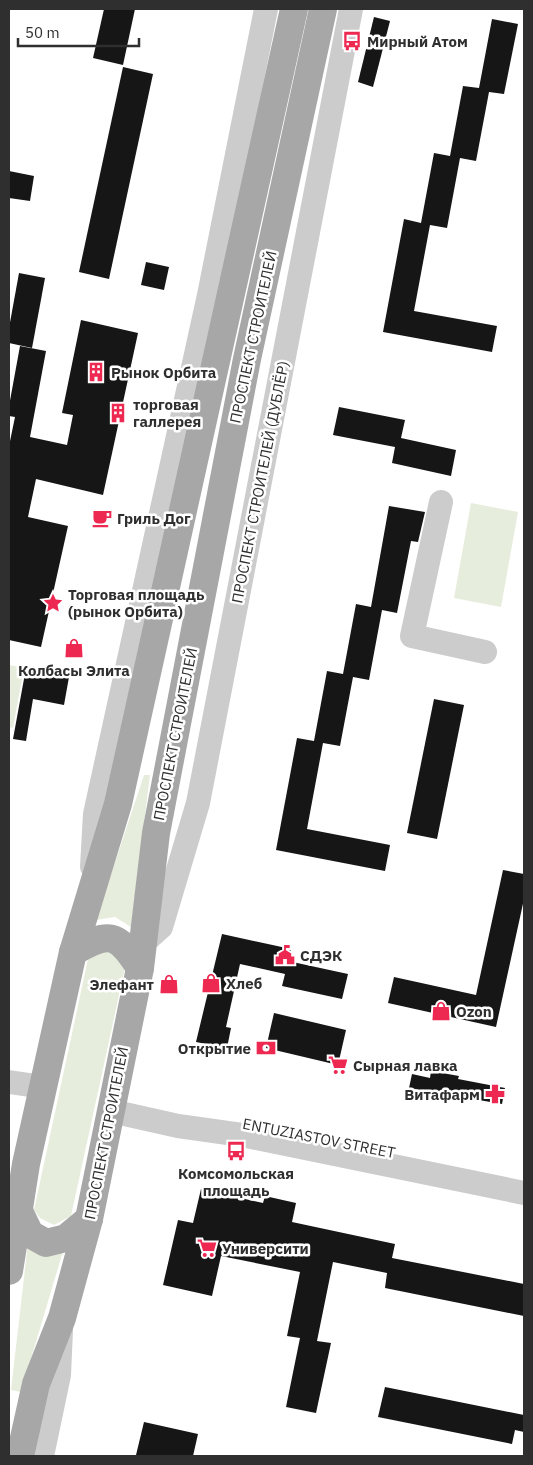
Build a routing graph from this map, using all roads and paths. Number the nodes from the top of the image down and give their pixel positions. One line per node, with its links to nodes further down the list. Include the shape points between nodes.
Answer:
1 (266, 9): 7 (street, via 209,295 95,814)
2 (294, 9): 7 (main road, ПРОСПЕКТ СТРОИТЕЛЕЙ, via 118,804)
3 (323, 9): 9 (main road, ПРОСПЕКТ СТРОИТЕЛЕЙ, via 245,369 156,833)
4 (351, 9): 9 (street, ПРОСПЕКТ СТРОИТЕЛЕЙ (ДУБЛЁР), via 198,803 161,927)
5 (441, 502): 6 (street, via 412,636)
6 (485, 652)
7 (91, 887): 8 (main road, ПРОСПЕКТ СТРОИТЕЛЕЙ)
8 (73, 952): 9 (main road, via 96,938 113,939); 11 (main road, ПРОСПЕКТ СТРОИТЕЛЕЙ)
9 (141, 956): 13 (main road, ПРОСПЕКТ СТРОИТЕЛЕЙ)
10 (9, 1082): 11 (street)
11 (42, 1094): 12 (street); 16 (main road, ПРОСПЕКТ СТРОИТЕЛЕЙ)
12 (9, 1095)
13 (112, 1105): 14 (street, ENTUZIASTOV STREET); 15 (street, via 178,1126 242,1135); 17 (main road, ПРОСПЕКТ СТРОИТЕЛЕЙ)
14 (524, 1178)
15 (524, 1193)
16 (19, 1211): 17 (main road, via 30,1234 46,1243 66,1238); 18 (main road, ПРОСПЕКТ СТРОИТЕЛЕЙ)
17 (89, 1219): 19 (main road, ПРОСПЕКТ СТРОИТЕЛЕЙ)
18 (9, 1271)
19 (62, 1318): 20 (main road, ПРОСПЕКТ СТРОИТЕЛЕЙ, via 36,1384); 21 (street, via 59,1375)
20 (20, 1456)
21 (42, 1456)

